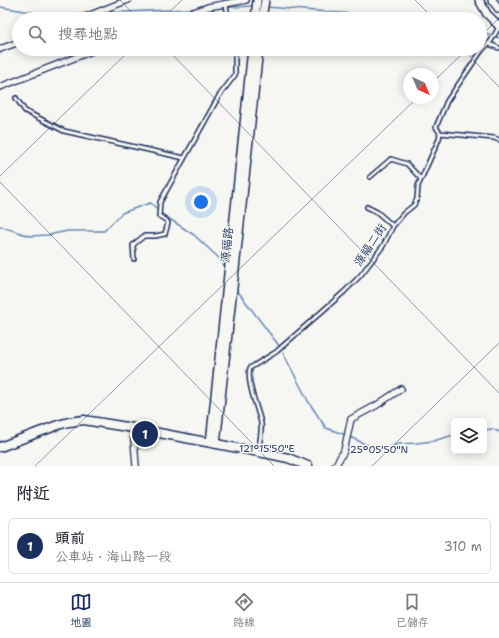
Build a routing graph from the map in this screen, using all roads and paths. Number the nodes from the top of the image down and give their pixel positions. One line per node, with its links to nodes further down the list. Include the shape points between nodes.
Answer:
1 (128, 0): 9 (street)
2 (246, 0): 7 (street)
3 (257, 0): 12 (street)
4 (264, 0): 13 (street)
5 (479, 0): 14 (street)
6 (492, 0): 8 (street)
7 (226, 4): 10 (street); 11 (lane)
8 (499, 9)
9 (98, 12)
10 (193, 12)
11 (227, 12)
12 (256, 12)
13 (263, 12)
14 (486, 12)
15 (487, 14): 16 (street)
16 (499, 27): 17 (lane, 源福二街)
17 (489, 44): 19 (lane)
18 (12, 45): 20 (street)
19 (499, 48)
20 (0, 49)
21 (79, 56): 26 (street)
22 (235, 56): 30 (lane, via 235,75 219,96)
23 (251, 56): 38 (street, 源福路)
24 (258, 56): 38 (street, 源福路)
25 (478, 56): 28 (lane, 源福二街, via 446,101 436,127)
26 (0, 87)
27 (16, 98): 30 (lane, via 25,111 64,131)
28 (440, 133): 29 (lane); 32 (lane, 源福二街)
29 (499, 140)
30 (184, 158): 35 (lane, via 158,208 159,215 168,223 165,234 144,236 133,245)
31 (370, 177): 32 (lane, via 391,158 407,164)
32 (421, 179): 34 (lane, 源福二街, via 414,205 404,212)
33 (367, 207): 34 (lane)
34 (393, 226): 40 (lane, 源福二街, via 360,276 344,292 276,352 250,368 252,392 261,424)
35 (134, 259)
36 (401, 389): 43 (street, via 351,419 344,451)
37 (133, 428): 38 (main road); 39 (main road, via 84,420 69,422); 41 (street)
38 (213, 444): 40 (main road)
39 (0, 446)
40 (257, 452): 42 (main road, via 288,458)
41 (136, 466)
42 (308, 466)
43 (335, 466)

